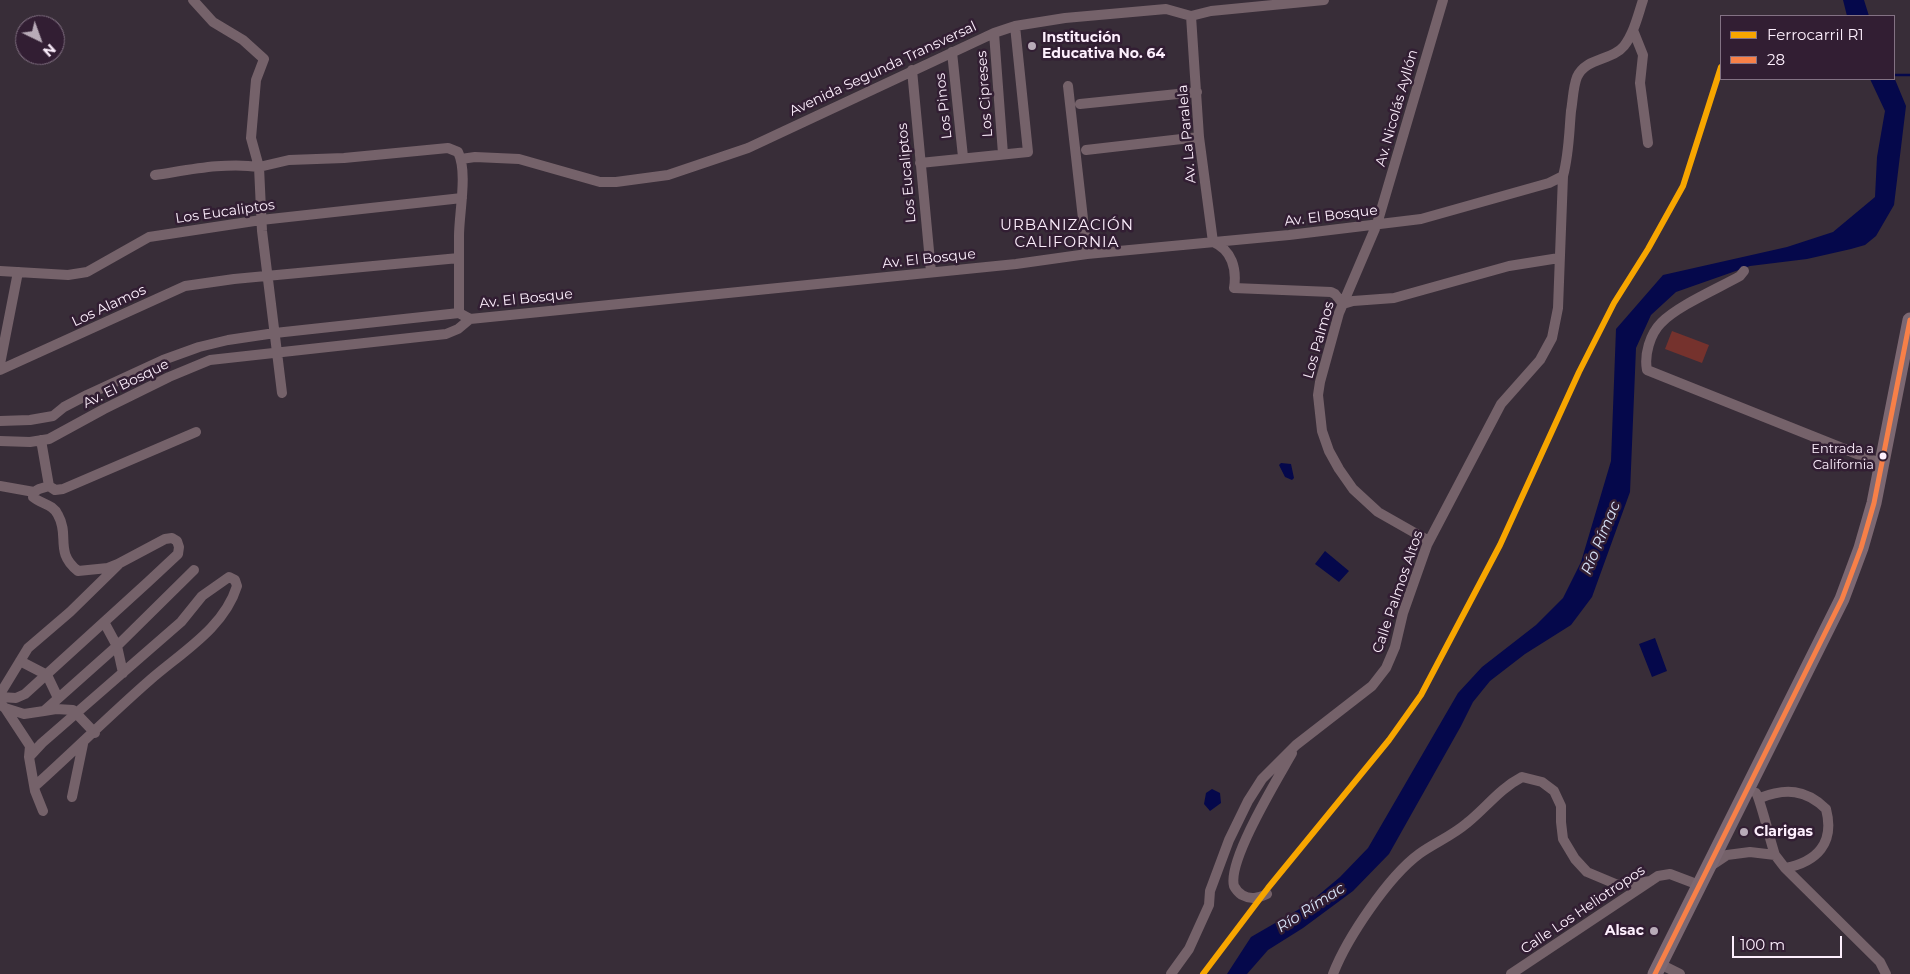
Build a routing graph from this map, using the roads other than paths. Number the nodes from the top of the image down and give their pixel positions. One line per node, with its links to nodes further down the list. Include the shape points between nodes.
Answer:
1 (193, 0): 21 (street, via 213,22 243,40 264,59 256,80 251,138)
2 (1324, 0): 5 (street, via 1211,11)
3 (1443, 0): 26 (street, Av. Nicolás Ayllón)
4 (1644, 0): 7 (street, Calle Palmos Altos)
5 (1191, 16): 6 (street, Avenida Segunda Transversal, via 1166,8); 12 (street, Av. La Paralela)
6 (1015, 26): 8 (street, Avenida Segunda Transversal); 17 (street, via 1028,152)
7 (1633, 30): 15 (street, via 1643,55 1640,83); 23 (street, Calle Palmos Altos, via 1618,51 1592,62 1577,76)
8 (994, 33): 9 (street, Avenida Segunda Transversal); 17 (street, Los Cipreses)
9 (952, 52): 10 (street, Avenida Segunda Transversal); 18 (street, Los Pinos)
10 (912, 70): 19 (street, Avenida Segunda Transversal, via 748,148 668,175 600,182 519,159); 20 (street, Los Eucaliptos)
11 (1068, 86): 28 (street)
12 (1197, 92): 13 (street); 14 (street, Av. La Paralela)
13 (1080, 104)
14 (1199, 137): 16 (street); 27 (street, Av. La Paralela)
15 (1648, 143)
16 (1086, 150)
17 (1003, 154): 18 (street)
18 (963, 157): 20 (street)
19 (461, 159): 21 (street, via 458,152 448,148 289,160); 24 (street)
20 (920, 163): 34 (street, Los Eucaliptos)
21 (259, 167): 22 (street, via 236,166); 25 (street)
22 (155, 175)
23 (1563, 176): 26 (street, Av. El Bosque, via 1549,183 1421,219); 30 (street, Calle Palmos Altos)
24 (462, 198): 25 (street, Los Eucaliptos); 29 (street)
25 (261, 220): 33 (street, Los Eucaliptos, via 149,237 87,272 68,275); 35 (street)
26 (1377, 224): 27 (street, Av. El Bosque); 36 (street, Los Palmos)
27 (1217, 243): 28 (street, Av. El Bosque); 36 (street, via 1230,257 1236,273 1234,288 1331,292)
28 (1087, 254): 34 (street, Av. El Bosque)
29 (459, 258): 35 (street, Los Alamos); 37 (street)
30 (1560, 258): 36 (street, via 1509,266 1394,298); 54 (street, Calle Palmos Altos, via 1558,308 1552,338 1540,360 1501,404)
31 (0, 271): 33 (street, Los Eucaliptos)
32 (1744, 271): 50 (street, via 1660,324 1645,360 1647,370)
33 (18, 272): 40 (street)
34 (931, 272): 38 (street, Av. El Bosque)
35 (268, 277): 41 (street); 44 (street, Los Alamos, via 185,286)
36 (1343, 304): 54 (street, Los Palmos, via 1318,395 1322,431 1339,469 1353,489 1369,505)
37 (459, 313): 38 (street, Av. El Bosque); 41 (street, Av. El Bosque)
38 (470, 319): 42 (street, Av. El Bosque, via 446,334)
39 (1910, 320): 50 (highway)
40 (3, 325): 43 (street)
41 (275, 333): 42 (street); 46 (street, Av. El Bosque, via 228,340 163,360 64,407 53,416)
42 (276, 352): 45 (street); 48 (street, Av. El Bosque, via 210,360)
43 (0, 364)
44 (0, 370)
45 (282, 393)
46 (0, 421)
47 (196, 432): 52 (street, via 63,489)
48 (41, 440): 49 (street, Av. El Bosque); 52 (street)
49 (0, 441)
50 (1882, 464): 71 (highway, via 1861,548 1842,599)
51 (0, 486): 53 (street)
52 (49, 486): 53 (street)
53 (34, 492): 55 (street, via 33,498 48,504 58,514 68,563 78,571)
54 (1429, 541): 69 (street, Calle Palmos Altos, via 1386,668 1372,686)
55 (118, 564): 57 (street, via 165,539 177,541 178,554); 59 (street, via 76,607 28,648)
56 (194, 570): 58 (street)
57 (104, 622): 58 (street); 61 (street)
58 (117, 646): 60 (street); 63 (street)
59 (20, 661): 61 (street); 62 (street)
60 (123, 673): 66 (street); 67 (street, via 181,622 202,596 229,577 234,580 237,586 234,597 208,630)
61 (47, 675): 62 (street, via 25,694 16,698); 63 (street)
62 (0, 696)
63 (58, 698): 65 (street)
64 (3, 706): 65 (street, via 24,714); 70 (street, via 30,746)
65 (44, 711): 66 (street, via 73,710)
66 (77, 713): 67 (street); 70 (street)
67 (95, 733): 68 (street)
68 (83, 744): 72 (street); 73 (street)
69 (1296, 745): 81 (street, via 1245,839 1234,874 1234,885 1241,894 1251,898); 83 (street, Calle Palmos Altos, via 1262,779 1248,801 1212,883 1209,905 1188,949)
70 (28, 757): 72 (street)
71 (1749, 785): 74 (street); 77 (highway)
72 (35, 786): 75 (street)
73 (72, 797)
74 (1760, 798): 76 (street); 78 (street, via 1792,791 1811,797 1826,809 1828,837 1808,860)
75 (43, 811)
76 (1776, 855): 77 (street, via 1750,852 1727,856); 78 (street)
77 (1708, 867): 80 (highway)
78 (1785, 868): 87 (street, via 1880,962)
79 (1651, 881): 80 (street, Calle Los Heliotropos, via 1670,874); 84 (street, via 1618,885 1588,872 1575,859 1563,839 1561,806 1554,791 1542,782 1522,777 1507,785 1463,827 1418,855 1402,870 1366,916); 85 (street, Calle Los Heliotropos)
80 (1699, 885): 82 (highway)
81 (1267, 894)
82 (1657, 969): 86 (street)
83 (1171, 974)
84 (1333, 974)
85 (1511, 974)
86 (1680, 974)
87 (1886, 974)

